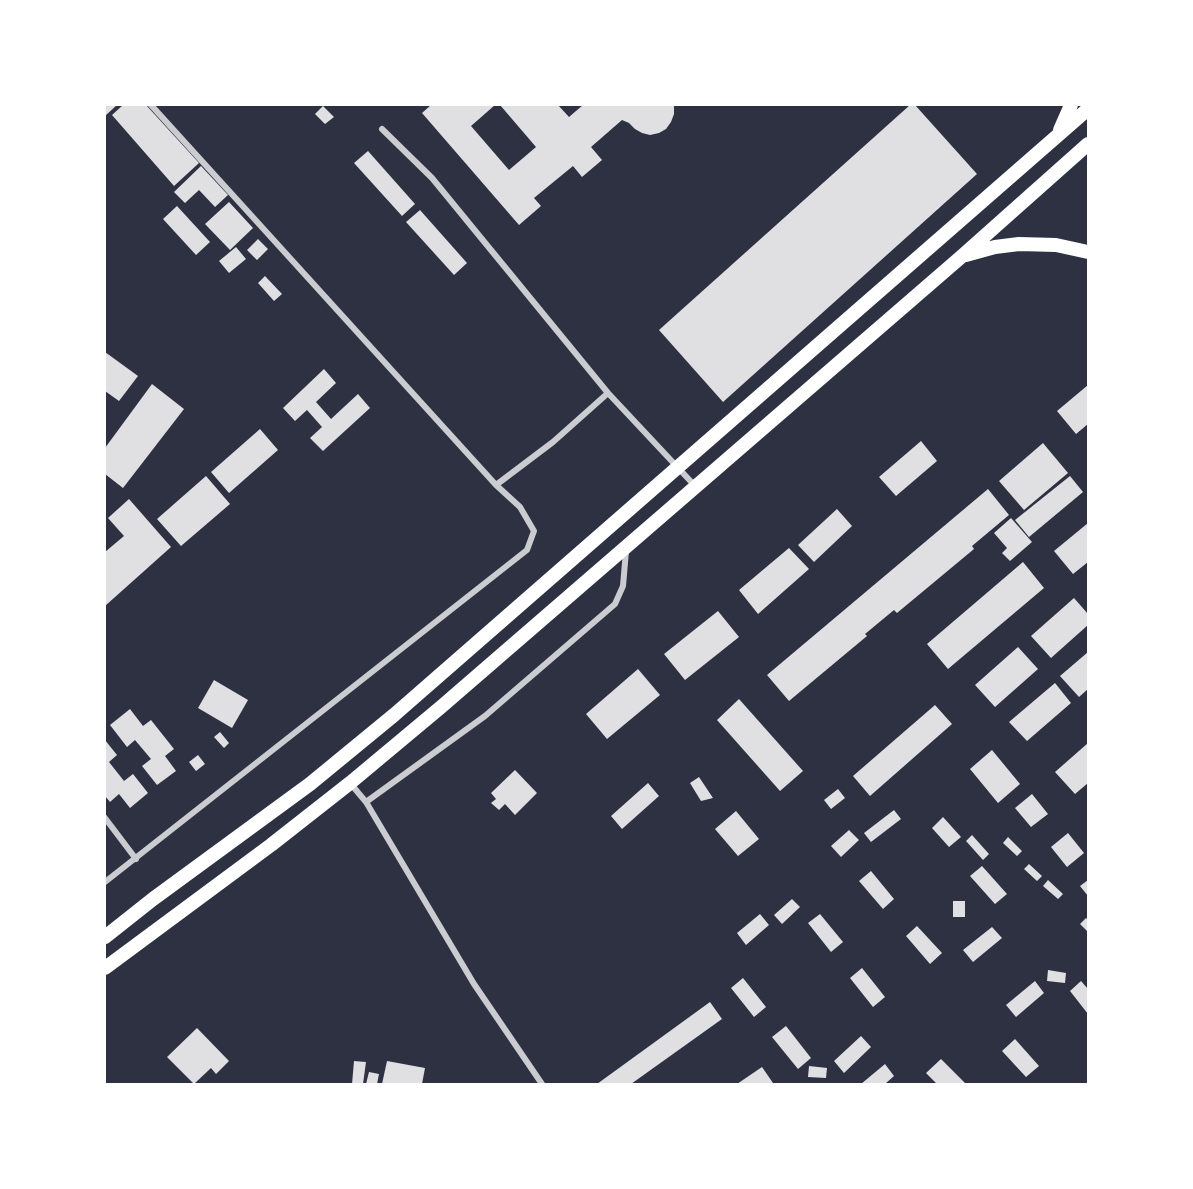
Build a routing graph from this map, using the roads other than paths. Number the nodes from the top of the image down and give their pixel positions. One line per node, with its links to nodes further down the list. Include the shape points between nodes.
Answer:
1 (151, 105): 11 (street)
2 (1071, 105): 5 (highway)
3 (1088, 109): 5 (highway)
4 (382, 129): 9 (street, via 432,178)
5 (1058, 135): 10 (highway)
6 (1088, 144): 8 (highway)
7 (1088, 252): 8 (highway, via 1056,245 1019,244)
8 (961, 257): 12 (highway)
9 (608, 393): 10 (street); 11 (street)
10 (678, 467): 12 (street); 19 (highway, via 393,716 310,784)
11 (496, 485): 17 (street, via 520,507 534,531 528,550)
12 (696, 487): 13 (highway)
13 (626, 547): 14 (highway); 15 (street, via 624,586 615,604 485,716)
14 (350, 783): 15 (street); 20 (highway)
15 (366, 802): 21 (street, via 474,984)
16 (105, 818): 17 (street)
17 (136, 859): 18 (street)
18 (105, 882)
19 (105, 937)
20 (105, 968)
21 (542, 1084)

